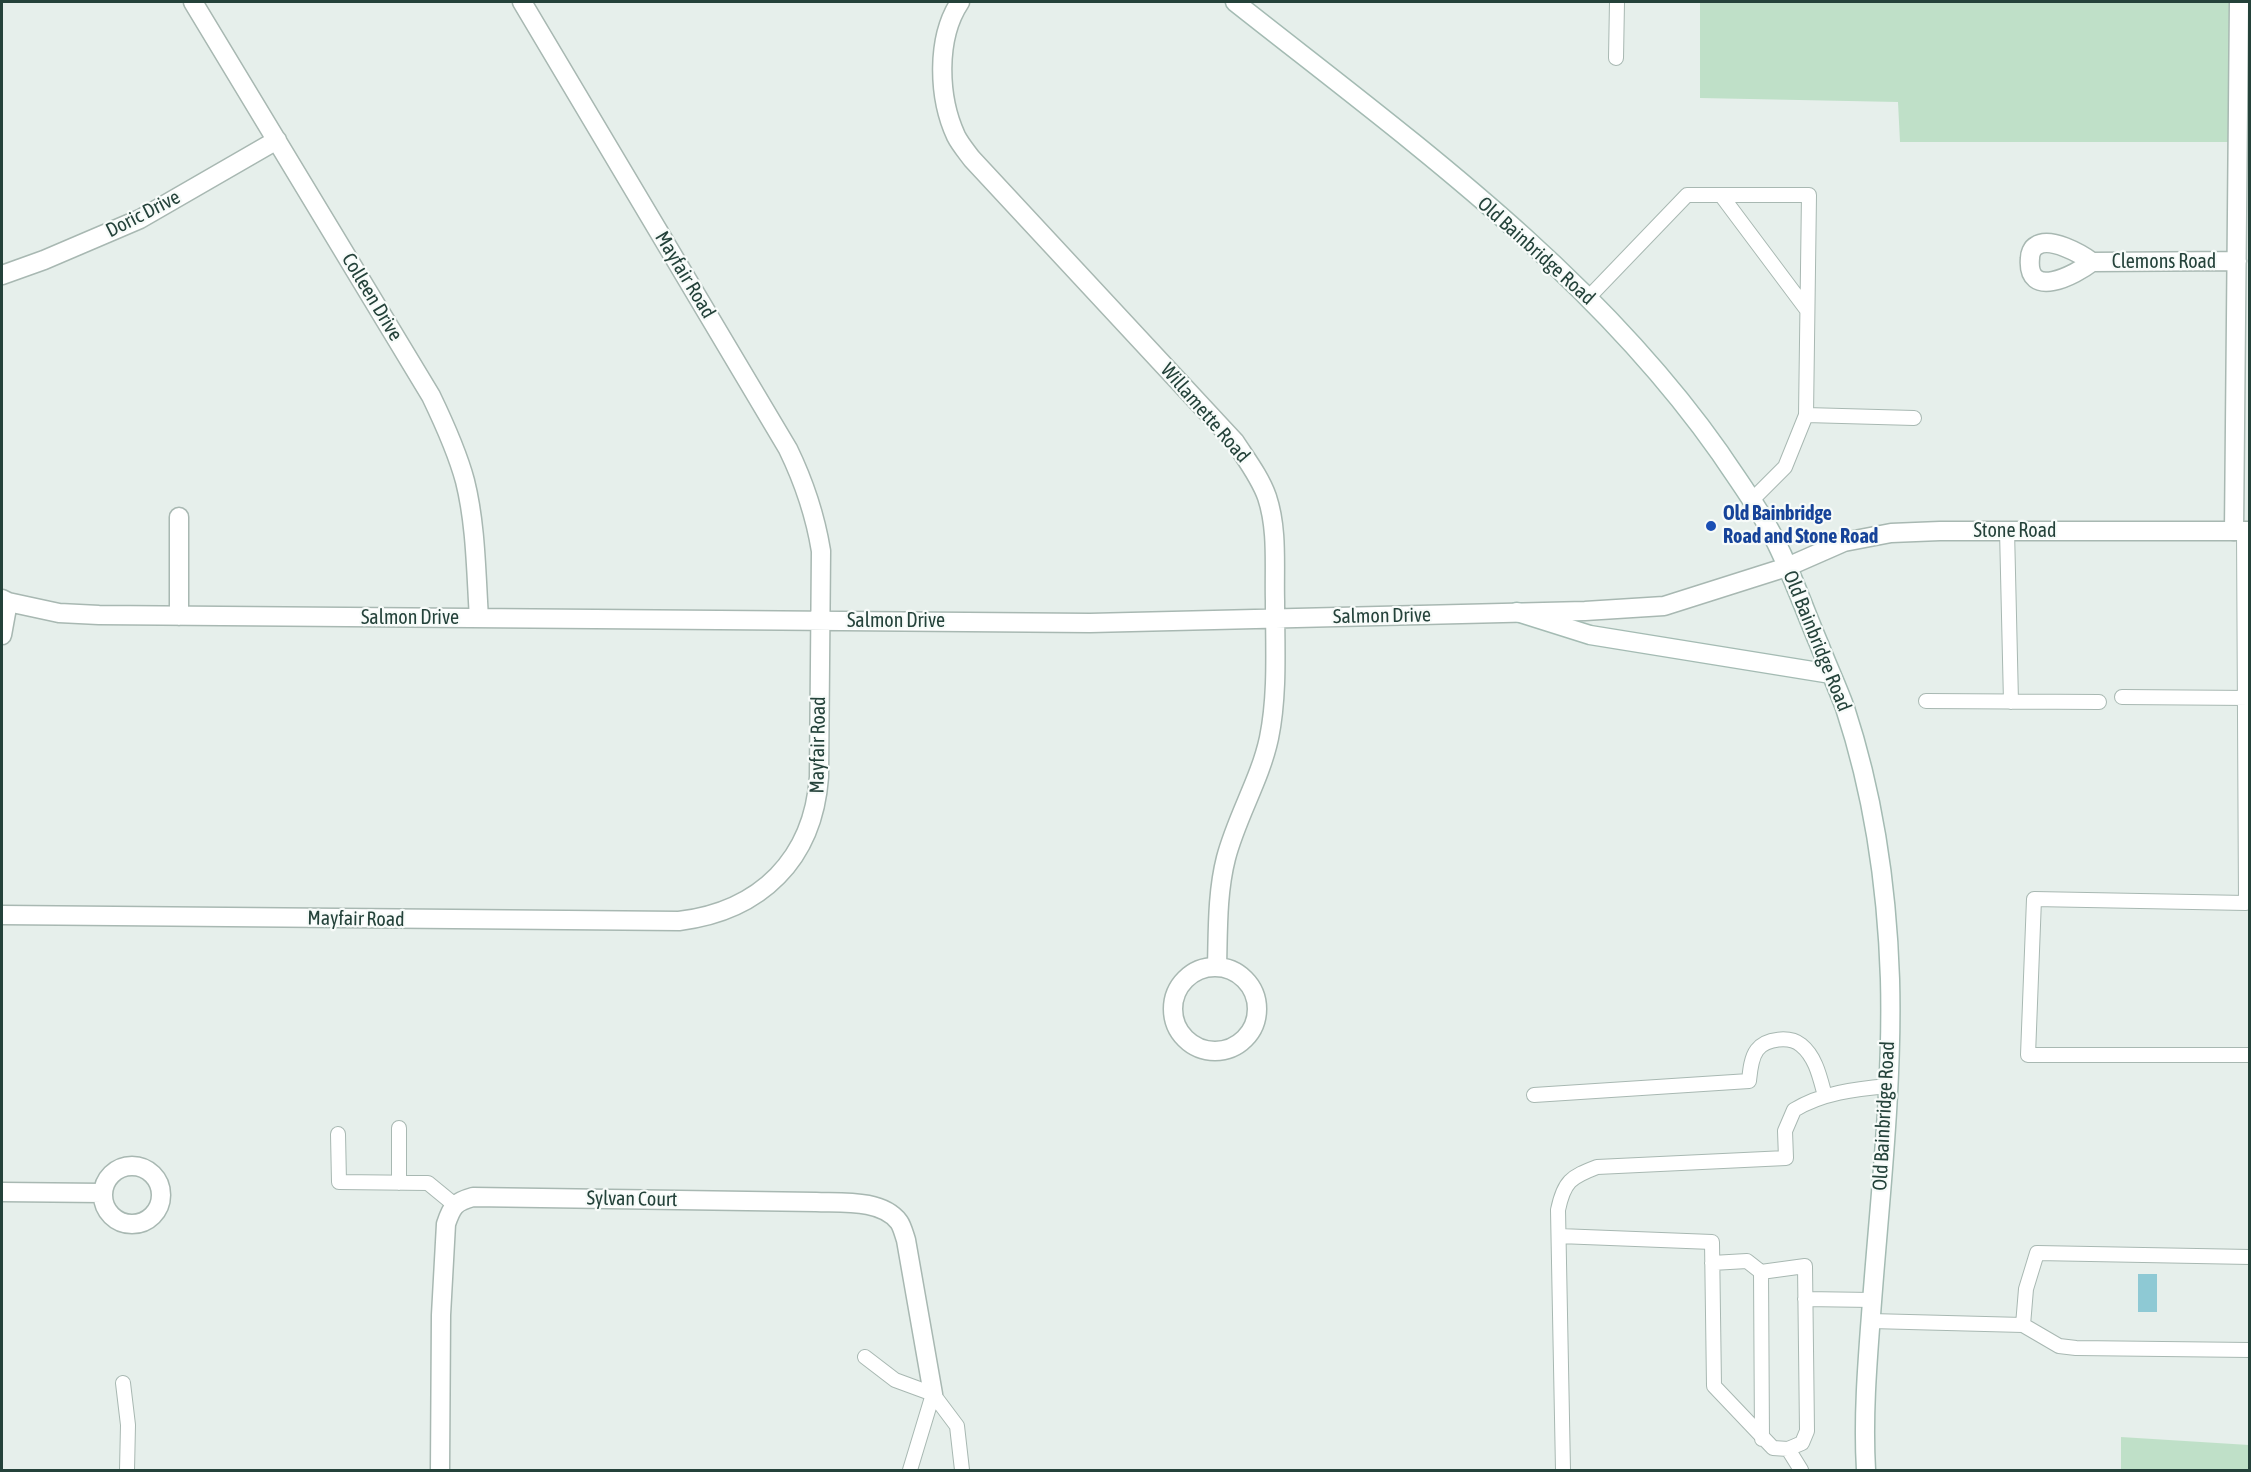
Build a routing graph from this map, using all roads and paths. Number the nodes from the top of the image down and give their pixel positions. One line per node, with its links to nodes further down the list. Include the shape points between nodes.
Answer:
1 (193, 2): 8 (street, Colleen Drive)
2 (522, 2): 28 (street, Mayfair Road, via 802,478 816,519 821,551)
3 (960, 2): 27 (street, Willamette Road, via 946,33 943,61 944,89 956,136 972,159 1235,442 1267,497 1274,531)
4 (1235, 2): 13 (street, Old Bainbridge Road, via 1483,201)
5 (1617, 2): 7 (lane)
6 (2240, 2): 10 (street, Clemons Road)
7 (1616, 58)
8 (277, 140): 12 (street, Doric Drive, via 140,219); 26 (street, Colleen Drive, via 431,396 451,439 465,482 473,529)
9 (1720, 195): 13 (lane, via 1687,195); 14 (lane); 14 (lane, via 1809,195)
10 (2237, 261): 11 (street, Clemons Road); 15 (street, Clemons Road)
11 (2092, 262)
12 (2, 275)
13 (1588, 298): 18 (street, Old Bainbridge Road, via 1689,411)
14 (1808, 310): 16 (lane)
15 (2242, 409): 21 (street, Clemons Road)
16 (1806, 415): 17 (lane); 18 (lane, via 1785,467)
17 (1914, 418)
18 (1752, 500): 22 (street, Old Bainbridge Road)
19 (179, 517): 25 (street)
20 (2007, 530): 21 (street, Stone Road); 22 (street, Stone Road, via 1891,533 1844,542); 34 (lane)
21 (2242, 531): 32 (lane)
22 (1787, 567): 24 (street, Salmon Drive, via 1664,606); 30 (street, Old Bainbridge Road)
23 (5, 600): 25 (street, Salmon Drive, via 59,613); 29 (street)
24 (1517, 612): 27 (street, Salmon Drive); 30 (street, via 1590,635)
25 (178, 616): 26 (street, Salmon Drive)
26 (479, 618): 28 (street, Salmon Drive)
27 (1275, 618): 28 (street, Salmon Drive, via 1090,623); 37 (street, Willamette Road, via 1274,697 1269,736 1226,859 1220,894)
28 (819, 621): 36 (street, Mayfair Road, via 817,803 805,837 792,859 756,895 715,914 680,921)
29 (2, 634)
30 (1831, 674): 39 (street, Old Bainbridge Road, via 1861,763 1877,833 1886,902 1890,983)
31 (2122, 696): 32 (lane)
32 (2247, 698): 38 (lane, via 2246,903 2034,899 2028,1054)
33 (1926, 701): 34 (lane)
34 (2011, 702): 35 (lane)
35 (2099, 702)
36 (2, 915)
37 (1217, 967): 37 (street, via 1195,971 1184,981 1176,993 1173,1010 1175,1025 1183,1037 1208,1051 1237,1046 1248,1036 1258,1012 1250,984 1239,973)
38 (2250, 1055)
39 (1887, 1086): 41 (lane); 53 (street, Old Bainbridge Road)
40 (1534, 1095): 41 (lane, via 1749,1082 1758,1048 1788,1039 1800,1044 1814,1060)
41 (1825, 1096): 48 (lane, via 1794,1110 1785,1131 1786,1158 1597,1167 1573,1176 1562,1191)
42 (399, 1128): 44 (lane)
43 (338, 1134): 44 (lane, via 339,1182)
44 (399, 1183): 47 (lane, via 428,1183)
45 (2, 1192): 46 (street)
46 (103, 1193)
47 (456, 1206): 59 (street, Sylvan Court, via 473,1197 816,1202 865,1205 886,1211 899,1222 906,1240); 63 (street, via 446,1224 444,1255)
48 (1559, 1236): 50 (lane, via 1712,1242); 66 (lane)
49 (2250, 1257): 55 (lane, via 2037,1253 2026,1288)
50 (1712, 1263): 51 (lane, via 1747,1261); 60 (lane, via 1714,1386)
51 (1761, 1272): 52 (lane, via 1805,1266); 60 (lane)
52 (1805, 1299): 53 (lane); 61 (lane, via 1807,1431 1802,1443)
53 (1872, 1300): 54 (street, Old Bainbridge Road)
54 (1870, 1322): 55 (lane); 68 (street, Old Bainbridge Road)
55 (2023, 1325): 56 (lane, via 2059,1346)
56 (2250, 1350)
57 (865, 1357): 59 (lane, via 895,1380)
58 (123, 1383): 62 (lane, via 128,1425)
59 (933, 1394): 64 (lane); 65 (lane, via 957,1426)
60 (1762, 1439): 61 (lane, via 1773,1448)
61 (1788, 1449): 67 (lane)
62 (127, 1470)
63 (440, 1470)
64 (909, 1470)
65 (962, 1470)
66 (1563, 1470)
67 (1801, 1470)
68 (1866, 1470)

